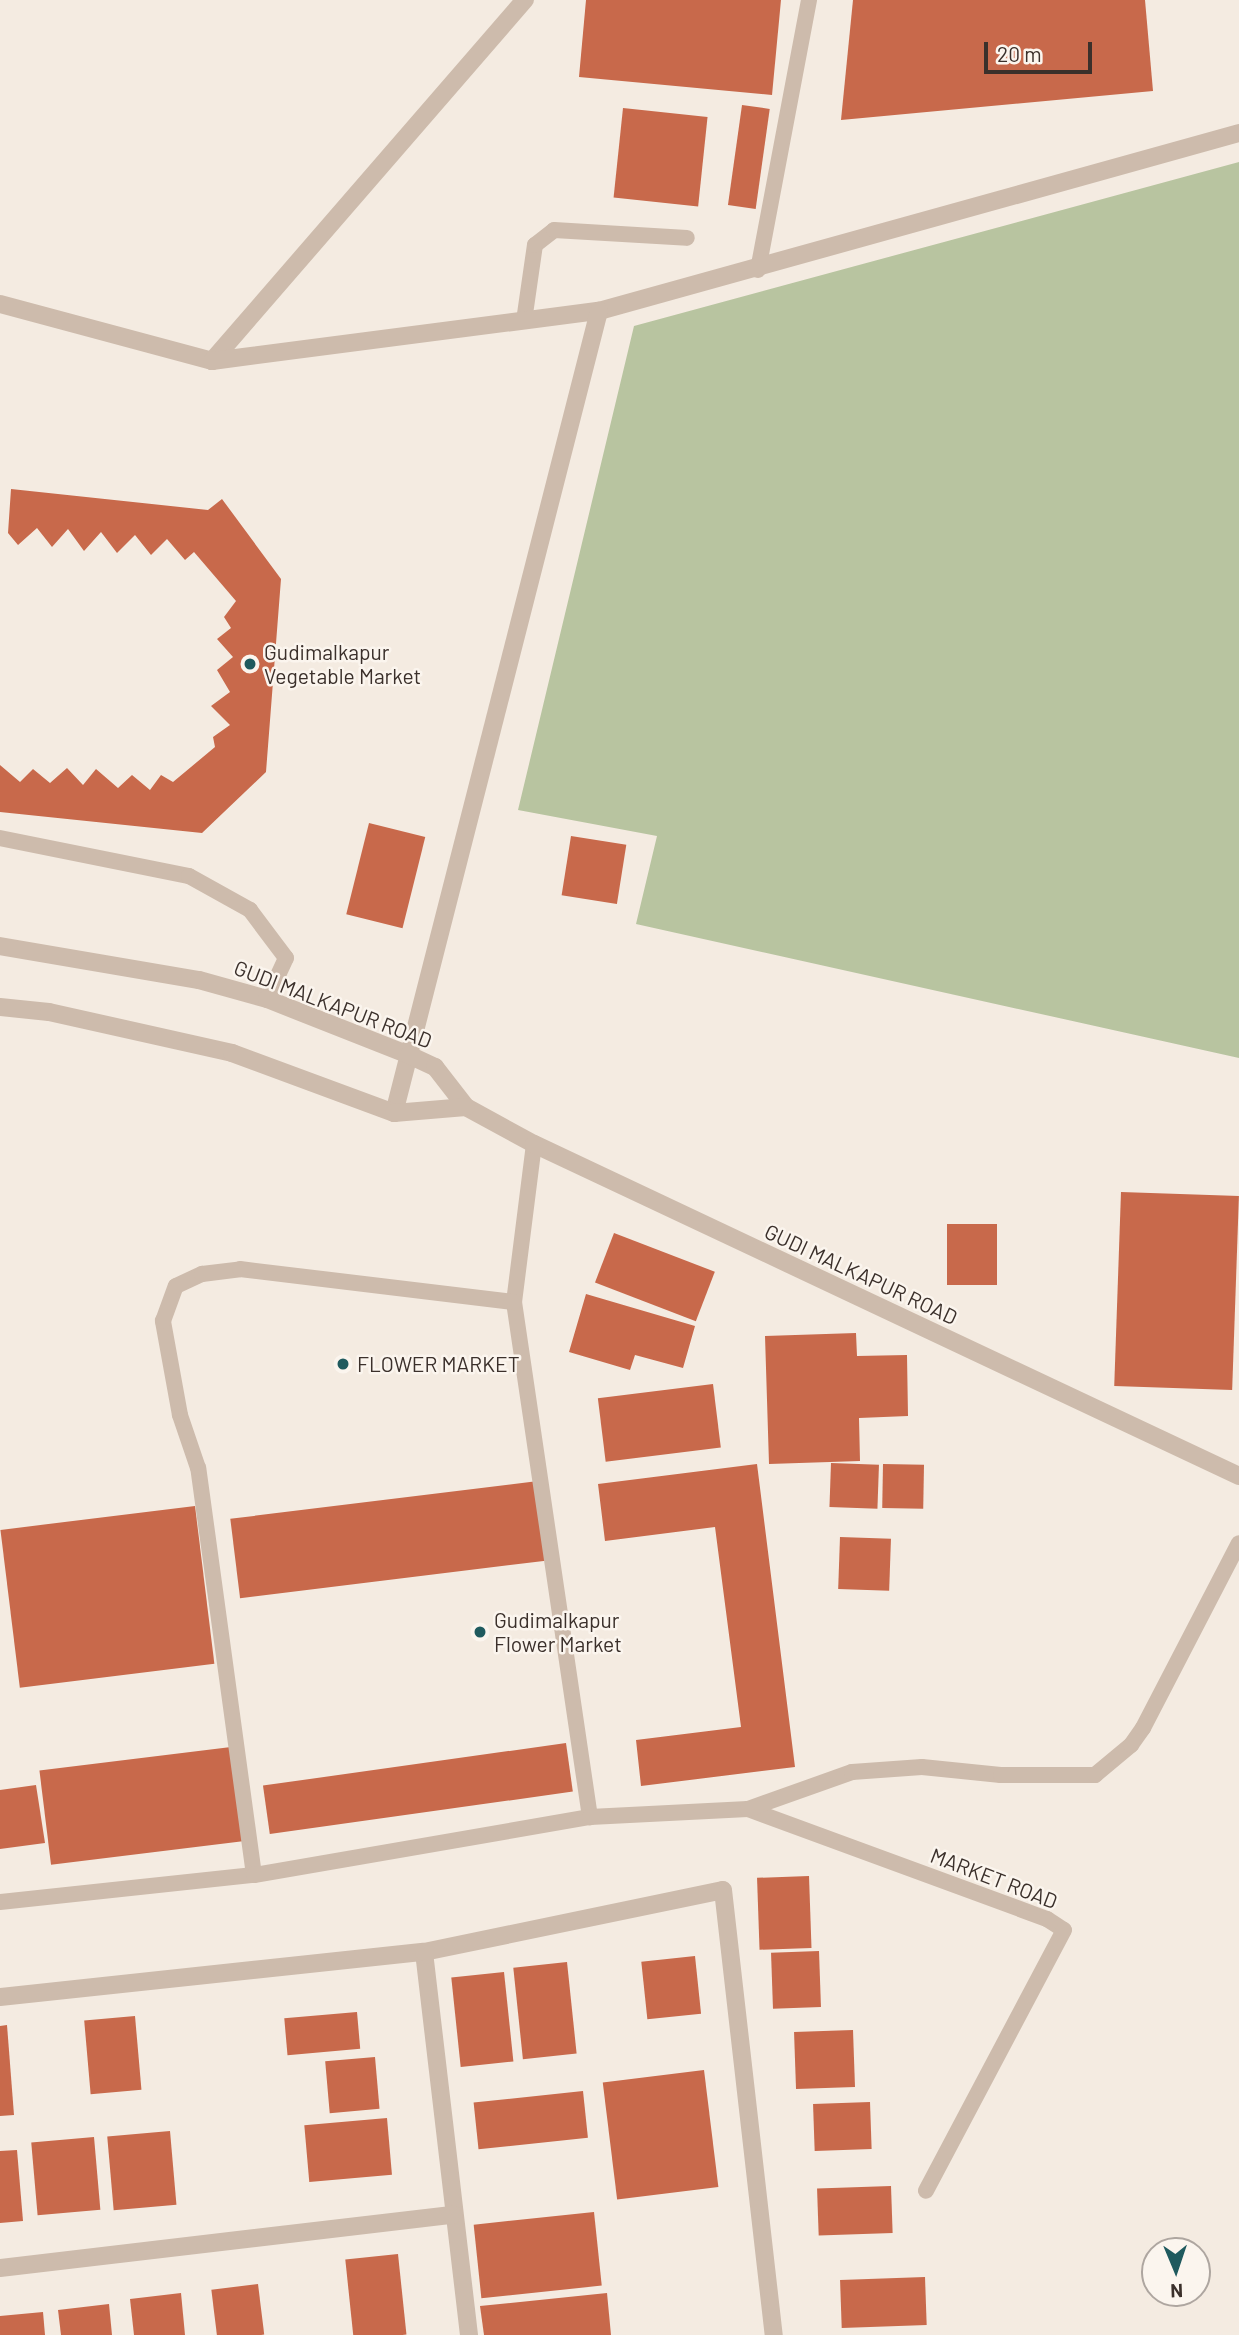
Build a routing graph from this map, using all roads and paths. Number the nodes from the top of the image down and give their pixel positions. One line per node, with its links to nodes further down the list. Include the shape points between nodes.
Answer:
1 (525, 0): 9 (street)
2 (809, 0): 5 (lane)
3 (1239, 133): 5 (street)
4 (687, 238): 8 (lane, via 554,230 535,245)
5 (758, 270): 7 (street)
6 (0, 304): 9 (street)
7 (599, 311): 8 (street); 14 (street)
8 (524, 321): 9 (street)
9 (212, 362)
10 (0, 838): 12 (lane, via 189,876 250,910 286,958)
11 (0, 946): 12 (street, GUDI MALKAPUR ROAD, via 200,980)
12 (267, 999): 14 (street, GUDI MALKAPUR ROAD)
13 (0, 1007): 16 (street, via 49,1012 232,1053)
14 (409, 1055): 15 (street, GUDI MALKAPUR ROAD, via 435,1067); 16 (street)
15 (466, 1107): 16 (street); 17 (street, GUDI MALKAPUR ROAD)
16 (394, 1113)
17 (534, 1144): 18 (lane); 19 (street, GUDI MALKAPUR ROAD)
18 (514, 1302): 22 (lane); 23 (lane, via 240,1269 202,1274 176,1286 163,1321 180,1415 198,1468)
19 (1239, 1476)
20 (1239, 1544): 21 (lane, via 1143,1728 1131,1745 1094,1775 1001,1775 922,1768 852,1772)
21 (748, 1809): 22 (lane); 27 (lane, MARKET ROAD, via 1047,1919 1064,1930)
22 (590, 1817): 23 (lane)
23 (254, 1875): 24 (lane)
24 (0, 1902)
25 (424, 1952): 26 (street); 28 (street); 31 (street, via 723,1890)
26 (0, 1997)
27 (926, 2192)
28 (454, 2215): 29 (street); 30 (street)
29 (0, 2268)
30 (469, 2335)
31 (774, 2335)

